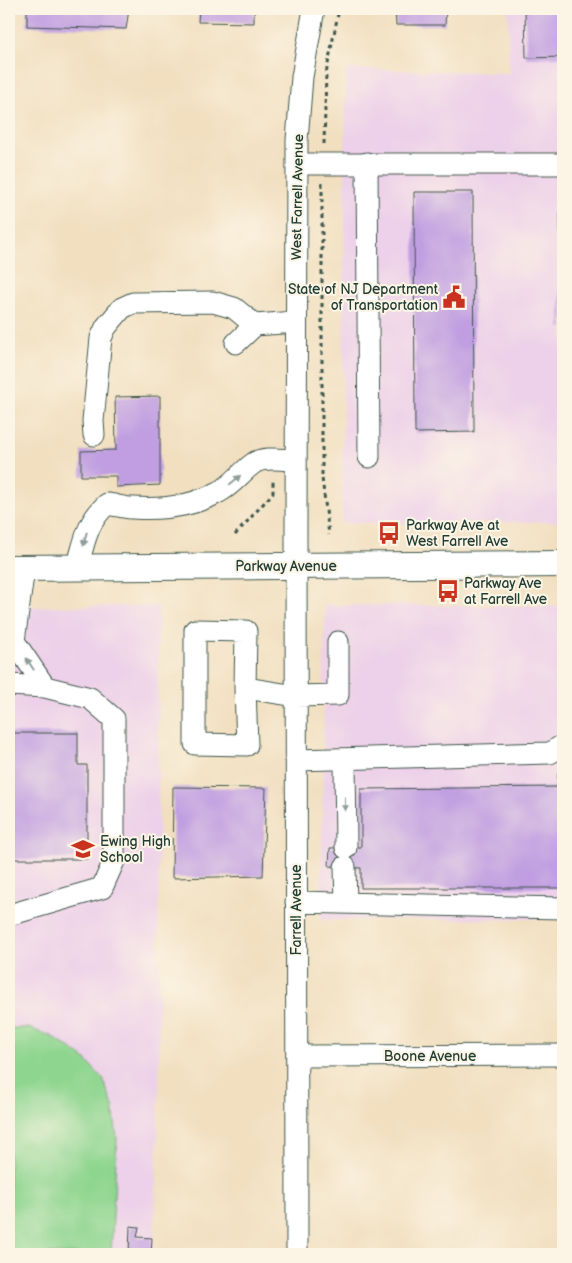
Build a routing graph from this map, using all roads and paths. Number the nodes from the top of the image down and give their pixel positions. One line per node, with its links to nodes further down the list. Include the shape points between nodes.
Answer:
1 (314, 9): 5 (street, West Farrell Avenue, via 302,77)
2 (338, 9): 3 (path, via 326,74)
3 (323, 163): 4 (street); 5 (street); 13 (path, via 322,478)
4 (366, 163): 6 (street); 11 (street)
5 (297, 164): 7 (street, West Farrell Avenue)
6 (563, 164)
7 (296, 322): 8 (street); 12 (street, West Farrell Avenue)
8 (255, 325): 9 (street); 10 (street, via 234,308 213,302 134,303 122,308 101,338)
9 (236, 343)
10 (94, 434)
11 (369, 457)
12 (296, 460): 15 (street, West Farrell Avenue); 16 (street, via 255,462 219,492 192,503 163,508 107,504 88,527)
13 (328, 535)
14 (563, 564): 15 (main road, Parkway Avenue)
15 (296, 566): 16 (main road, Parkway Avenue); 23 (street, Farrell Avenue)
16 (77, 567): 17 (main road, Parkway Avenue)
17 (17, 568): 19 (street)
18 (338, 642): 23 (street, via 338,695)
19 (12, 644): 21 (street, one-way to 19)
20 (9, 685): 21 (street)
21 (45, 687): 30 (street, via 90,698 114,720 114,861 102,888)
22 (245, 688): 22 (street, via 246,745 195,744 195,630 246,631); 23 (street)
23 (296, 696): 25 (street, Farrell Avenue)
24 (563, 745): 26 (street, via 550,753)
25 (296, 760): 26 (street); 27 (street, Farrell Avenue)
26 (345, 760): 28 (street, one-way to 28)
27 (296, 902): 28 (street); 32 (street, Farrell Avenue)
28 (346, 903): 29 (street)
29 (563, 908)
30 (9, 915)
31 (563, 1055): 32 (street, Boone Avenue)
32 (297, 1056): 33 (street, Farrell Avenue)
33 (297, 1254)

